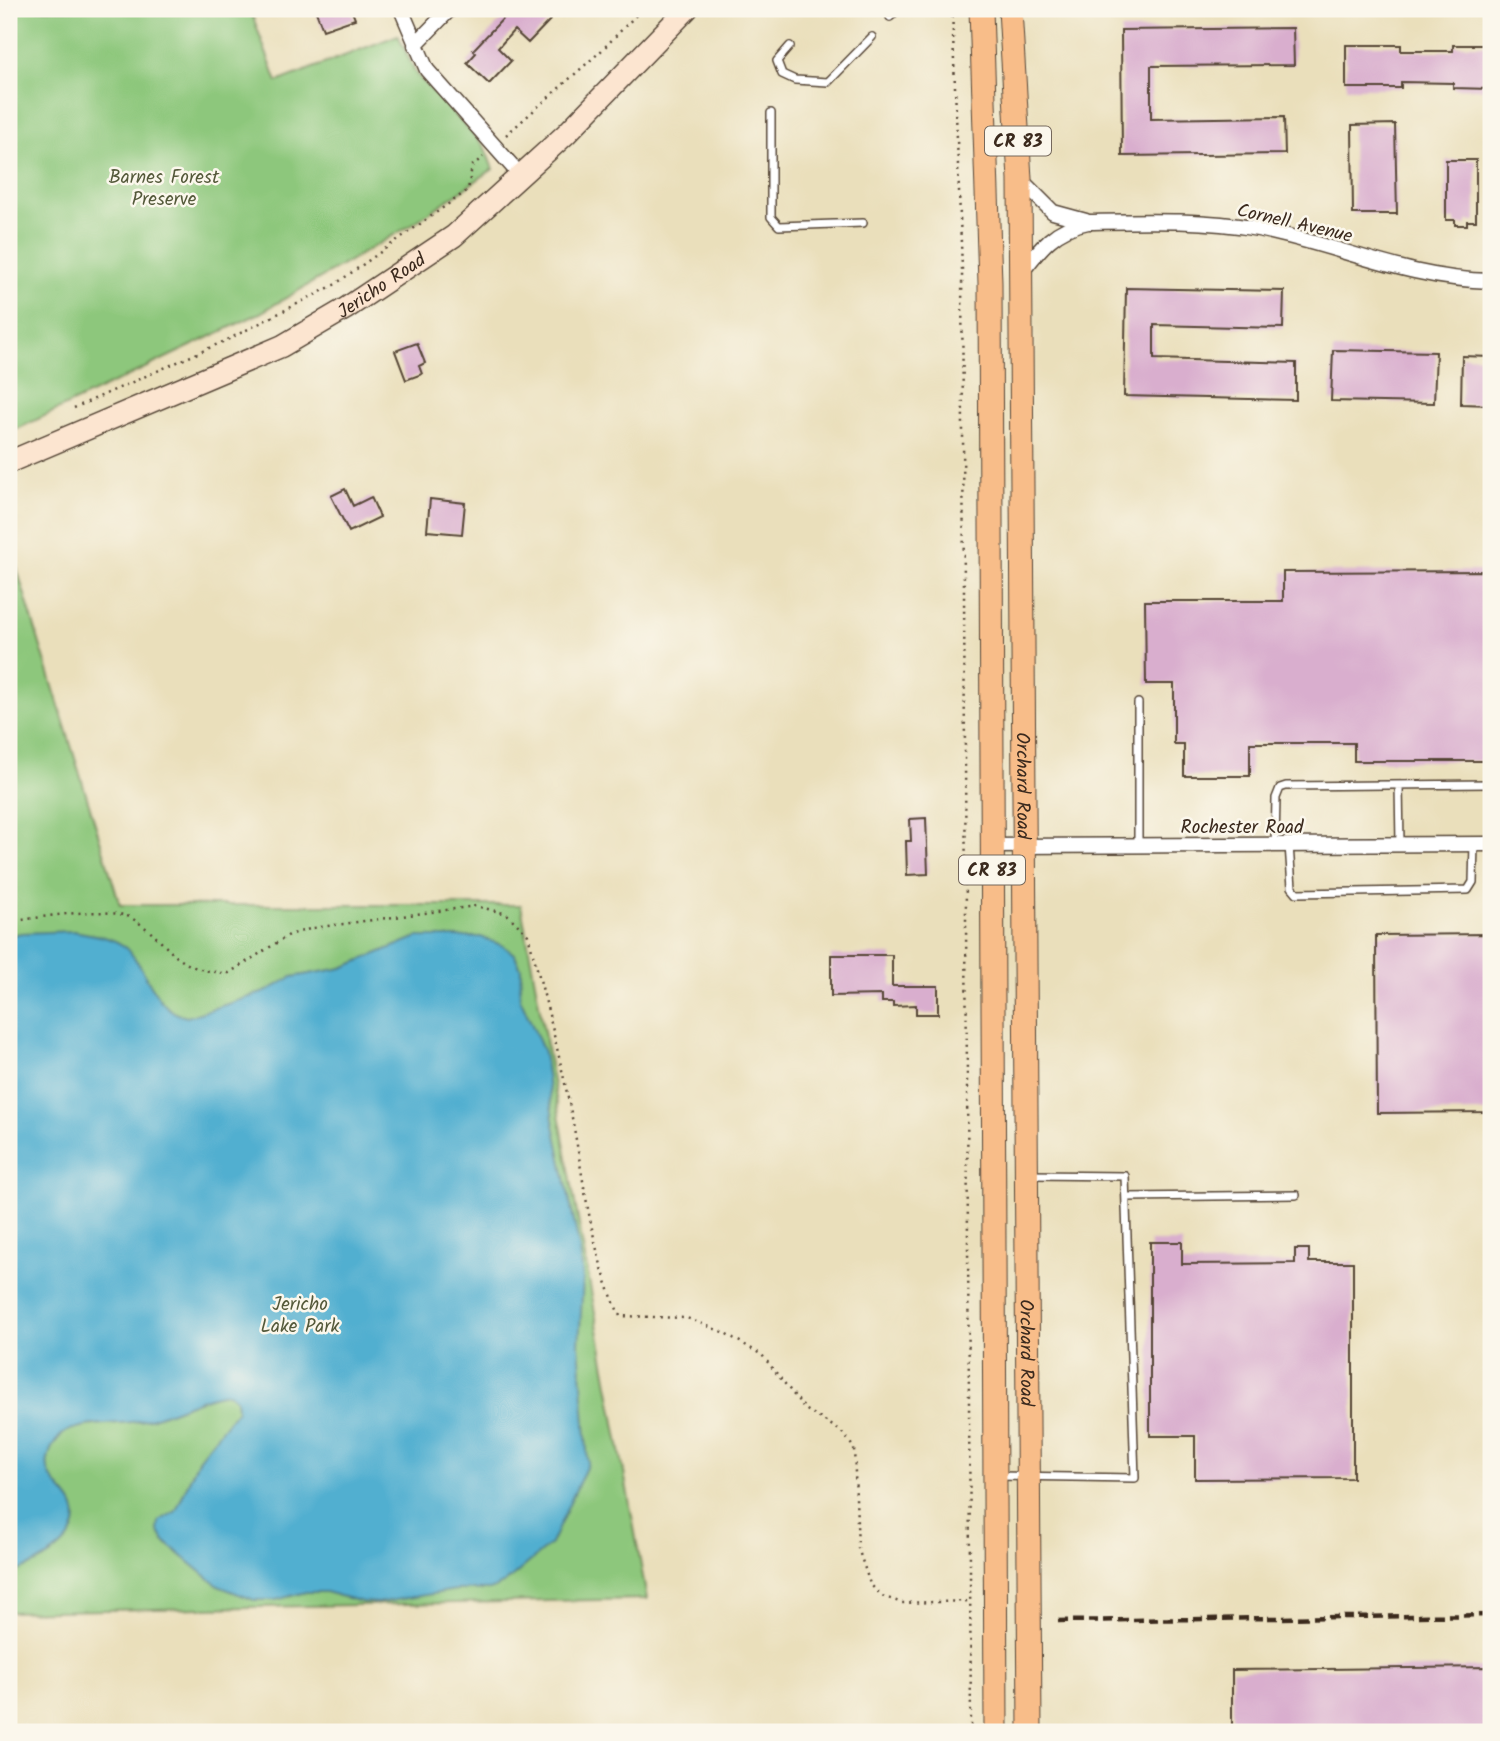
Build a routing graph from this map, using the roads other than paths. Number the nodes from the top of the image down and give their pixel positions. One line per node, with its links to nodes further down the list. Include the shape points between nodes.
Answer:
1 (401, 9): 9 (street)
2 (450, 9): 9 (street)
3 (687, 9): 12 (main road, Jericho Road)
4 (898, 9): 7 (lane)
5 (981, 9): 27 (main road, Orchard Road / CR 83, via 990,296)
6 (1010, 9): 13 (main road, Orchard Road / CR 83)
7 (890, 18)
8 (872, 37): 10 (lane, via 828,82 782,75 777,61)
9 (415, 45): 12 (street, via 443,90)
10 (790, 46)
11 (771, 113): 15 (lane, via 771,218 779,226)
12 (521, 176): 18 (main road, Jericho Road, via 454,236 282,346)
13 (1020, 179): 14 (street, Cornell Avenue, via 1053,212); 16 (main road, Orchard Road / CR 83)
14 (1088, 222): 16 (street, Cornell Avenue, via 1057,232); 17 (street, Cornell Avenue, via 1189,221 1258,229 1424,275)
15 (863, 223)
16 (1021, 274): 28 (main road, Orchard Road / CR 83)
17 (1491, 281)
18 (9, 462)
19 (1138, 703): 25 (lane)
20 (1491, 784): 21 (lane)
21 (1399, 785): 22 (lane); 26 (lane, via 1280,788 1276,797)
22 (1400, 844): 23 (street, Rochester Road); 26 (street, Rochester Road)
23 (1474, 844): 24 (street, Rochester Road); 26 (lane, via 1473,882 1468,890 1297,893)
24 (1491, 844)
25 (1138, 845): 26 (street, Rochester Road); 28 (street, Rochester Road)
26 (1282, 845)
27 (992, 846): 28 (street, Rochester Road); 32 (main road, Orchard Road / CR 83)
28 (1025, 846): 29 (main road, Orchard Road / CR 83)
29 (1028, 1175): 31 (lane, via 1125,1177); 33 (main road, Orchard Road / CR 83)
30 (1296, 1195): 31 (lane)
31 (1126, 1197): 33 (lane, via 1135,1478)
32 (996, 1475): 33 (lane); 34 (main road, Orchard Road / CR 83)
33 (1029, 1477): 35 (main road, Orchard Road / CR 83)
34 (996, 1732)
35 (1030, 1732)

